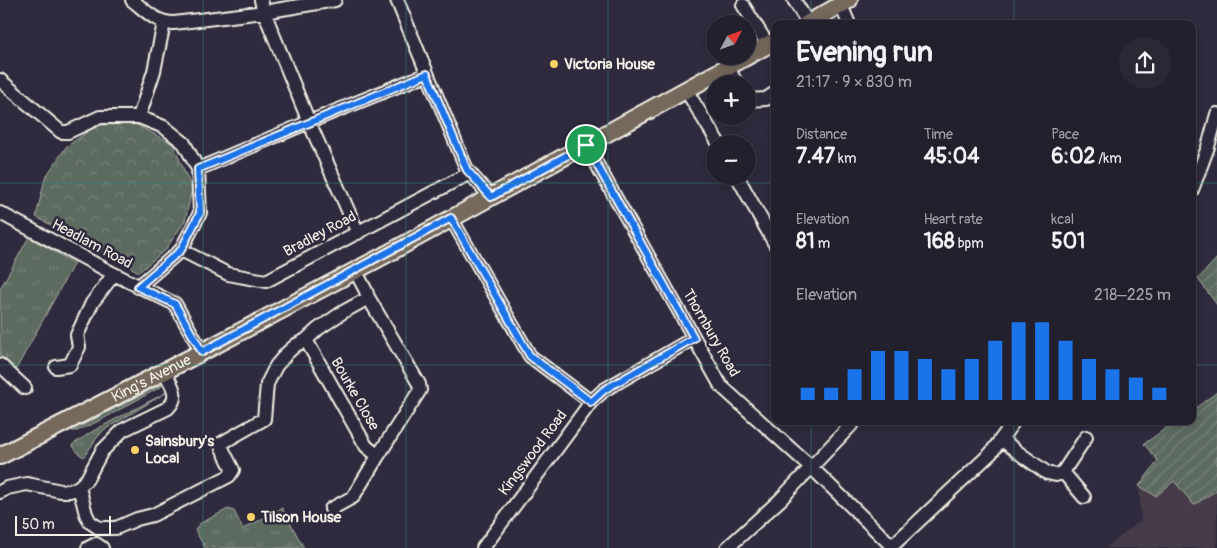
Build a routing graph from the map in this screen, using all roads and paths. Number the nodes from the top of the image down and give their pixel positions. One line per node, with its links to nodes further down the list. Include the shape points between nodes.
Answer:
1 (132, 0): 11 (street)
2 (335, 0): 7 (street)
3 (397, 0): 14 (street)
4 (794, 0): 8 (street)
5 (845, 2): 9 (main road); 10 (street)
6 (743, 5): 12 (street)
7 (263, 6): 11 (street); 22 (street)
8 (806, 20)
9 (813, 20)
10 (848, 20)
11 (164, 23): 21 (street, via 154,72)
12 (771, 43): 13 (main road, King's Avenue)
13 (728, 68): 15 (street); 17 (main road, King's Avenue)
14 (427, 74): 22 (street); 27 (street)
15 (732, 75)
16 (0, 80): 21 (street, via 60,132 68,132 100,117)
17 (686, 90): 23 (street); 24 (main road, King's Avenue)
18 (771, 96): 19 (street)
19 (756, 100)
20 (1217, 114): 25 (street)
21 (139, 117): 26 (street, via 164,127 184,143)
22 (309, 122): 26 (street); 33 (street)
23 (713, 135)
24 (586, 145): 30 (main road, King's Avenue); 40 (street, Thornbury Road)
25 (1212, 149): 28 (street)
26 (198, 169): 35 (street, via 200,213)
27 (470, 173): 30 (street); 33 (street, Bradley Road)
28 (1196, 182)
29 (742, 185): 34 (street)
30 (491, 197): 32 (main road, King's Avenue)
31 (0, 213): 37 (street, Headlam Road)
32 (451, 218): 36 (main road, King's Avenue); 47 (street, via 530,356)
33 (358, 232): 35 (street, Bradley Road, via 266,281 228,274)
34 (771, 237)
35 (181, 250): 38 (street)
36 (355, 270): 39 (street, Bourke Close); 42 (main road, King's Avenue)
37 (114, 274): 38 (street, Headlam Road); 44 (street, via 92,303 77,335 79,347 70,365)
38 (138, 287): 42 (street, Headlam Road, via 175,304)
39 (368, 297): 41 (street); 53 (street, Bourke Close, via 420,390)
40 (694, 338): 47 (street, Kingswood Road, via 604,390); 54 (street, Thornbury Road, via 721,386)
41 (306, 340): 53 (street, Bourke Close, via 366,446); 56 (street, via 296,345 276,366 267,384 264,419 220,444 233,470 230,476 116,528 99,528 90,522)
42 (202, 352): 45 (main road, King's Avenue)
43 (0, 365): 46 (street)
44 (56, 367)
45 (164, 371): 52 (main road, King's Avenue); 56 (street, via 174,390 173,403 123,430 102,451)
46 (25, 388)
47 (591, 402): 63 (street, Kingswood Road)
48 (851, 425): 54 (street)
49 (1011, 425): 51 (street)
50 (1086, 437): 55 (street)
51 (1001, 439): 55 (street, via 1047,473 1056,475); 60 (street, via 991,453)
52 (0, 456)
53 (378, 456): 59 (street, via 353,496)
54 (812, 468): 60 (street, Thornbury Road); 64 (street)
55 (1063, 472): 58 (street)
56 (79, 487): 57 (street, via 61,491 27,484)
57 (0, 492)
58 (1084, 497)
59 (331, 508)
60 (891, 547)
61 (88, 548): 62 (street, via 96,544)
62 (102, 548)
63 (482, 548)
64 (727, 548)

